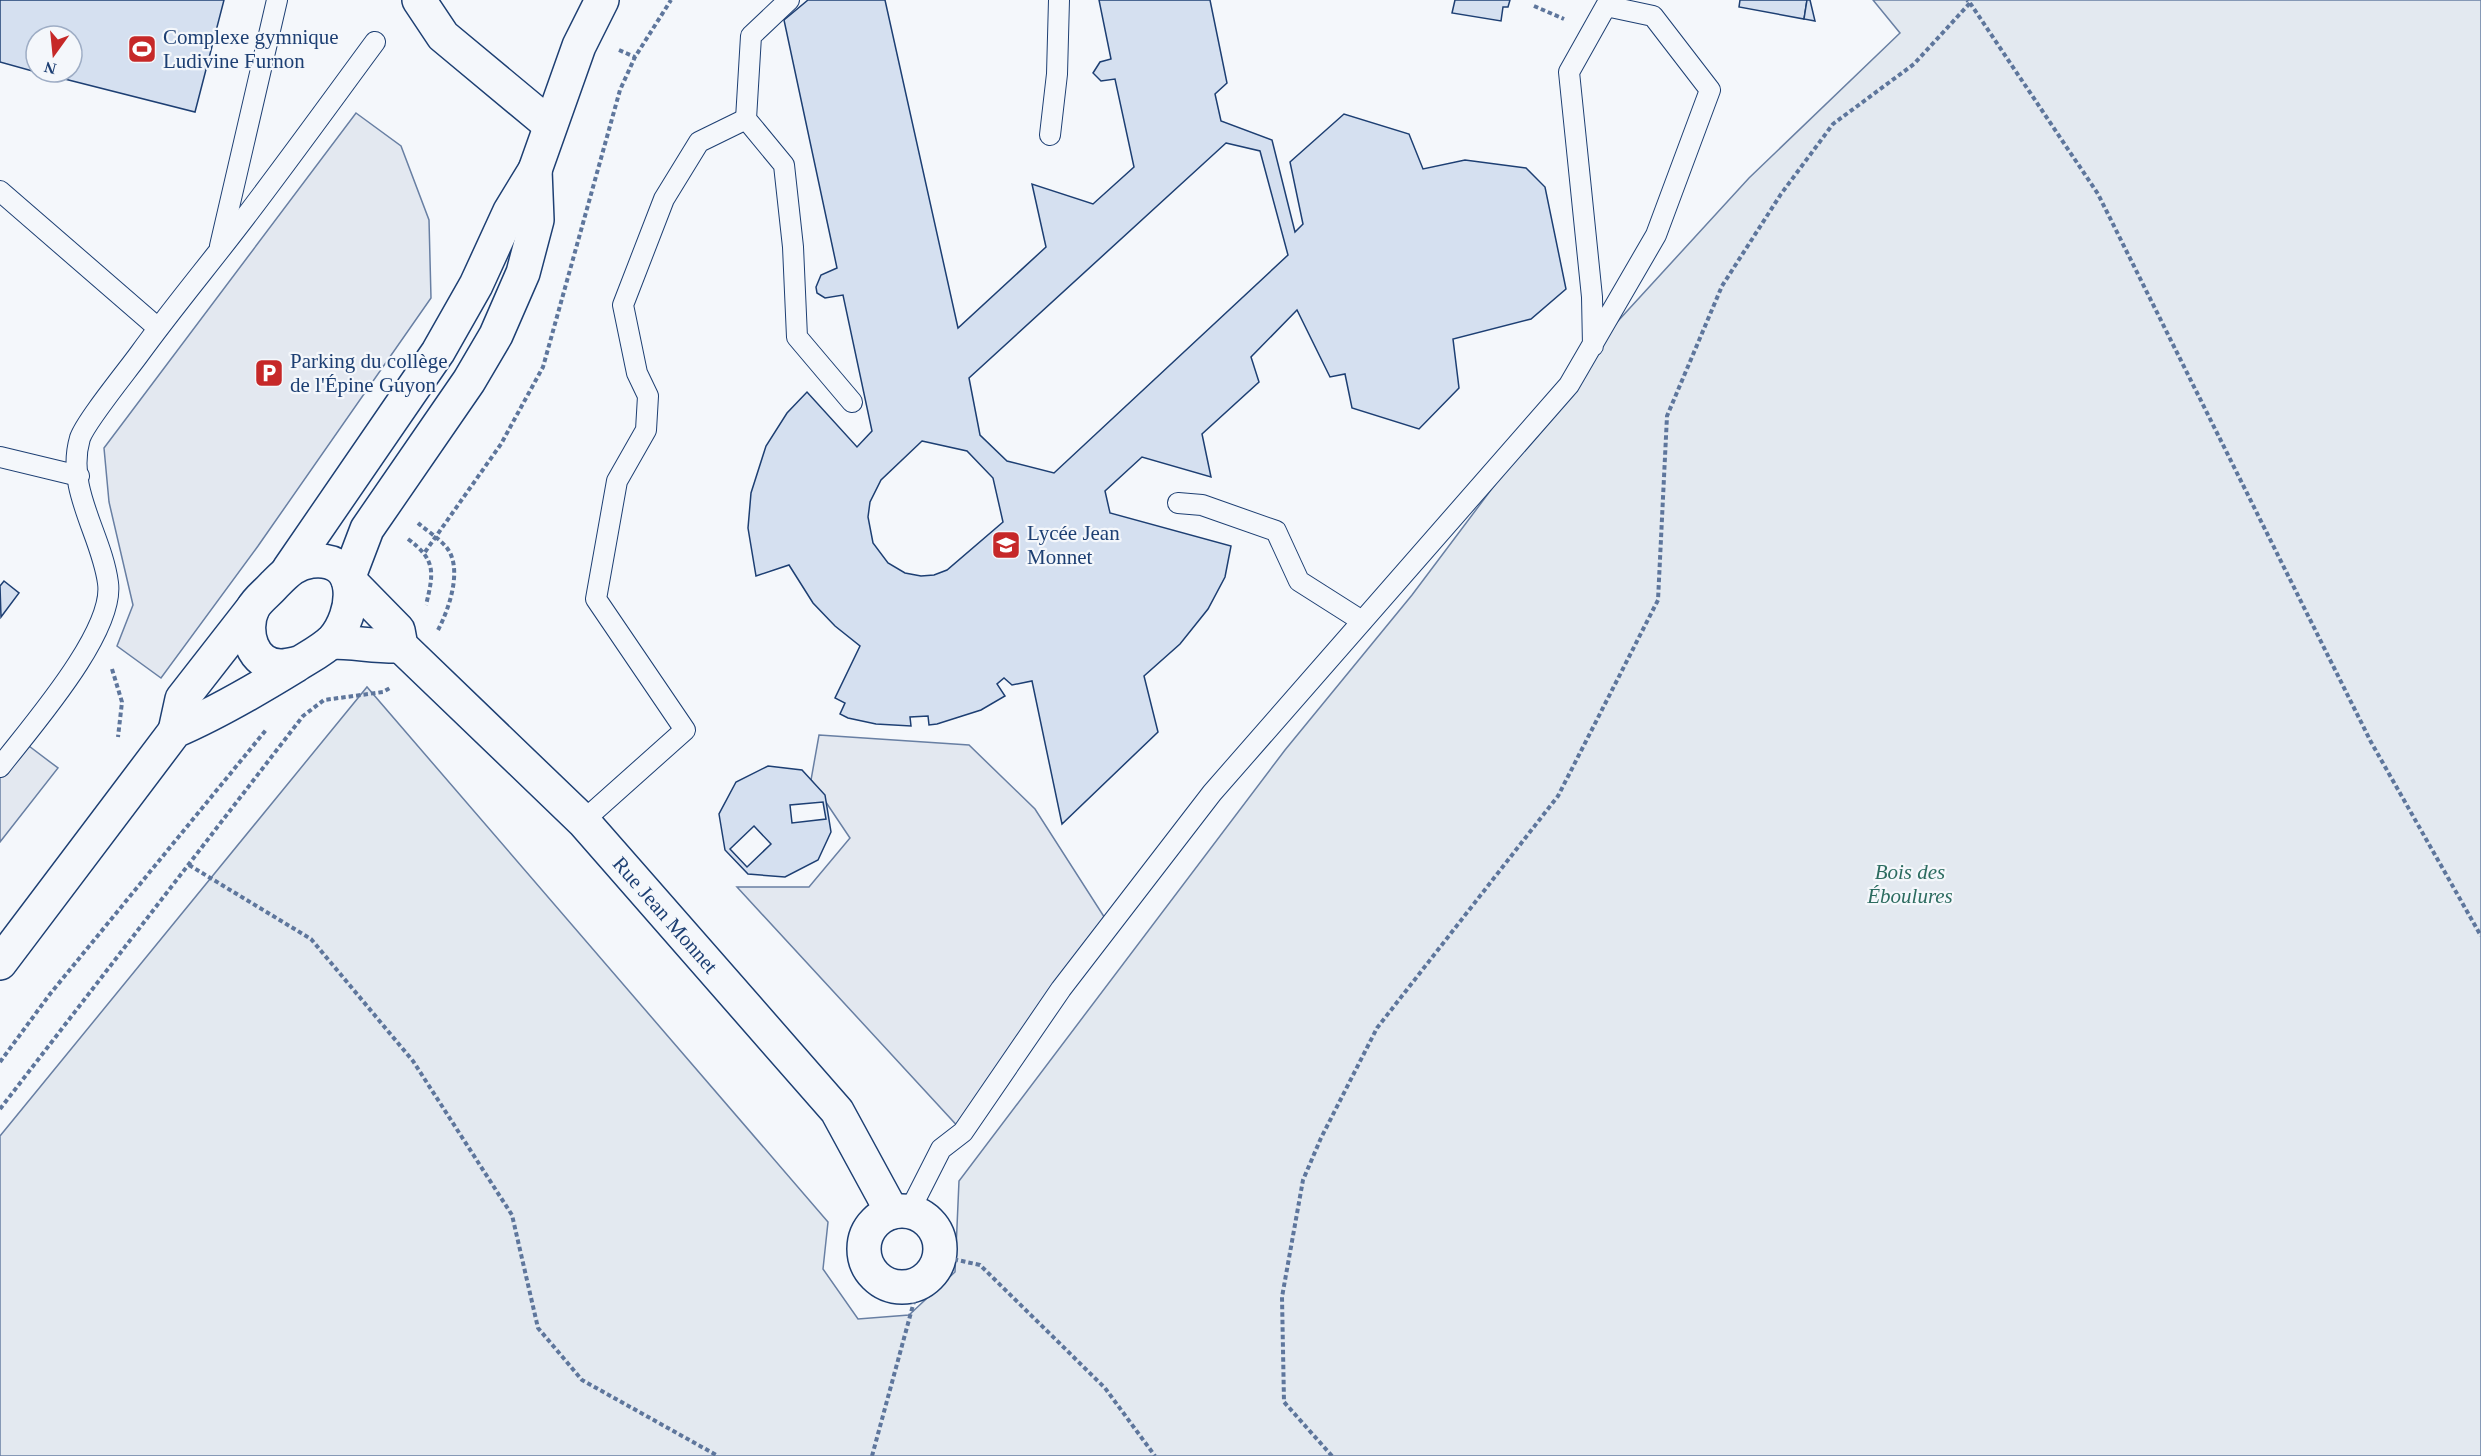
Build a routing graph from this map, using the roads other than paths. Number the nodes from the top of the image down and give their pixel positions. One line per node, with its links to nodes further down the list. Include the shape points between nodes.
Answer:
1 (277, 0): 13 (lane)
2 (419, 0): 9 (main road, via 443,36)
3 (602, 0): 9 (main road, via 579,46)
4 (789, 0): 8 (lane, via 751,36)
5 (1059, 0): 10 (lane)
6 (1606, 2): 15 (lane, via 1569,72 1592,297); 15 (lane, via 1653,16 1710,90 1656,235)
7 (375, 42): 13 (lane)
8 (746, 119): 16 (lane, via 784,165 797,338); 29 (lane, via 699,142 664,199 623,305 636,373 648,396 646,430 617,481 596,599 685,730)
9 (550, 125): 11 (main road)
10 (1050, 135)
11 (535, 171): 20 (main road, via 510,211 476,285 438,352); 21 (main road, via 537,220 523,273 496,335 367,529)
12 (0, 191): 14 (lane)
13 (219, 251): 14 (lane)
14 (158, 328): 18 (lane, via 80,437)
15 (1593, 346): 23 (lane, via 1569,385)
16 (852, 402)
17 (0, 457): 18 (lane)
18 (79, 476): 28 (lane, via 82,499 108,583 108,605 89,645)
19 (1178, 503): 23 (lane, via 1202,505 1276,531 1299,581)
20 (289, 569): 21 (main road, via 322,561 343,571); 22 (main road)
21 (348, 579): 24 (main road, via 349,612); 25 (main road, Rue Jean Monnet, via 398,630)
22 (254, 606): 26 (main road, via 248,622 254,650 270,664); 27 (main road, via 182,699)
23 (1362, 621): 31 (lane, via 1212,793 1061,989 963,1132 941,1149)
24 (331, 642): 25 (main road); 26 (main road)
25 (401, 646): 29 (main road, Rue Jean Monnet)
26 (299, 663): 27 (main road, via 208,717)
27 (175, 731): 30 (main road)
28 (0, 767)
29 (583, 821): 31 (main road, Rue Jean Monnet, via 837,1111)
30 (0, 963)
31 (901, 1212): 31 (main road, Rue Jean Monnet, via 871,1226 864,1250 866,1262 882,1281 894,1286 919,1283 935,1267 939,1256 936,1233 920,1216)

